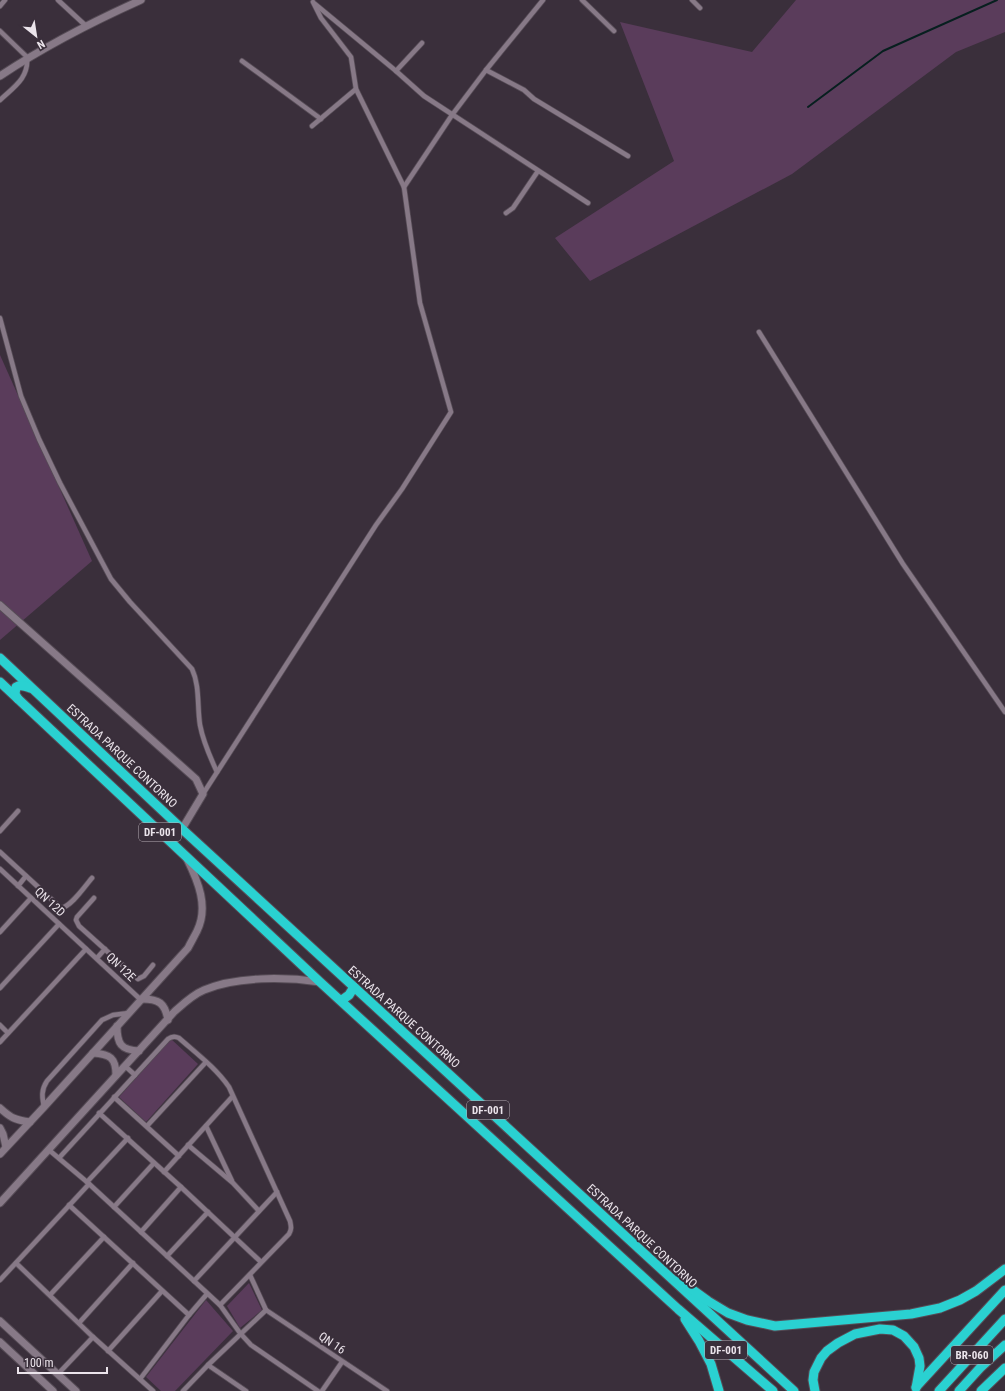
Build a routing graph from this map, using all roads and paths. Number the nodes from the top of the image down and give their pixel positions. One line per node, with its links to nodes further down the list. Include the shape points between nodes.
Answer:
1 (5, 0): 8 (street)
2 (58, 0): 10 (street)
3 (141, 0): 10 (main road)
4 (543, 0): 16 (street)
5 (582, 0): 12 (street)
6 (692, 0): 9 (street)
7 (312, 1): 17 (street); 19 (street, via 321,18 350,57)
8 (0, 6)
9 (700, 8)
10 (85, 26): 14 (main road)
11 (0, 31): 14 (street)
12 (614, 31)
13 (422, 43): 17 (street)
14 (27, 58): 18 (main road); 20 (street, via 27,71 18,84)
15 (242, 61): 22 (street)
16 (486, 70): 21 (street); 24 (street, via 524,90 534,99)
17 (396, 71): 21 (street, via 424,96)
18 (0, 76)
19 (356, 89): 22 (street); 26 (street)
20 (0, 100)
21 (452, 115): 25 (street); 26 (street)
22 (321, 119): 23 (street)
23 (312, 126)
24 (628, 156)
25 (538, 171): 27 (street); 28 (street, via 513,208)
26 (404, 187): 37 (street, via 420,303 451,412)
27 (588, 203)
28 (506, 212)
29 (0, 318): 37 (street, via 21,396 39,439 111,579 192,669 196,678 200,726)
30 (758, 332): 36 (street, via 899,558)
31 (0, 605): 38 (main road, via 196,779)
32 (0, 658): 34 (highway, ESTRADA PARQUE CONTORNO / DF-001)
33 (0, 682): 35 (highway, DF-001)
34 (32, 689): 35 (highway, via 19,685 16,687 15,694); 40 (highway, ESTRADA PARQUE CONTORNO / DF-001)
35 (19, 701): 43 (highway, DF-001)
36 (1005, 712)
37 (217, 772): 38 (street)
38 (204, 794): 40 (main road)
39 (18, 811): 41 (street)
40 (182, 829): 59 (highway, ESTRADA PARQUE CONTORNO / DF-001)
41 (0, 831)
42 (0, 852): 45 (street)
43 (186, 856): 58 (highway, DF-001); 61 (main road, via 197,880 202,900 198,930 188,948)
44 (0, 869): 47 (street, QN 12D)
45 (26, 876): 46 (street, via 63,908); 47 (street)
46 (92, 878)
47 (18, 886): 48 (street, QN 12D)
48 (31, 898): 51 (street, QN 12D); 52 (street)
49 (94, 898): 55 (street, via 76,920 79,926)
50 (0, 921): 52 (street)
51 (59, 924): 54 (street, QN 12D); 60 (street)
52 (5, 926): 53 (street)
53 (0, 932)
54 (86, 949): 56 (street, QN 12E); 67 (street)
55 (105, 949): 56 (street); 57 (street, via 138,978 144,976)
56 (97, 958): 61 (street, QN 12E)
57 (153, 965)
58 (320, 982): 62 (highway, DF-001); 64 (main road, via 274,978 220,985 192,996)
59 (354, 987): 62 (highway); 106 (highway, ESTRADA PARQUE CONTORNO / DF-001)
60 (0, 988)
61 (141, 1000): 63 (main road); 64 (main road, via 158,1001 166,1011)
62 (342, 1000): 120 (highway, DF-001)
63 (129, 1013): 66 (main road); 77 (street, via 113,1015 102,1020 43,1086)
64 (168, 1020): 69 (main road)
65 (0, 1025): 67 (street)
66 (117, 1026): 69 (main road, via 118,1041 122,1046); 70 (main road)
67 (8, 1033): 68 (street)
68 (0, 1042)
69 (139, 1051): 72 (main road)
70 (93, 1053): 73 (main road, via 110,1057 116,1067); 77 (main road)
71 (206, 1062): 74 (street, via 175,1036 168,1039); 75 (street, via 229,1087); 81 (street)
72 (125, 1066): 73 (main road); 74 (street)
73 (116, 1075): 87 (main road)
74 (135, 1075): 76 (street)
75 (232, 1097): 82 (street); 96 (street)
76 (114, 1098): 79 (street); 81 (street)
77 (44, 1107): 80 (main road)
78 (0, 1108): 80 (main road, via 10,1117)
79 (99, 1113): 84 (street); 90 (street)
80 (30, 1122): 86 (main road)
81 (147, 1126): 89 (street)
82 (206, 1126): 85 (street); 94 (street)
83 (0, 1128): 86 (main road)
84 (128, 1138): 91 (street); 93 (street)
85 (188, 1145): 89 (street); 94 (street)
86 (6, 1147): 88 (main road)
87 (49, 1150): 90 (street); 97 (main road)
88 (0, 1154)
89 (179, 1156): 92 (street)
90 (59, 1158): 93 (street)
91 (154, 1163): 92 (street); 100 (street)
92 (164, 1172): 95 (street)
93 (88, 1183): 99 (street); 100 (street)
94 (233, 1183): 101 (street)
95 (182, 1187): 102 (street); 103 (street)
96 (277, 1192): 101 (street); 108 (street, via 290,1221 291,1230)
97 (3, 1196): 98 (main road)
98 (0, 1203)
99 (69, 1205): 104 (street); 109 (street)
100 (114, 1207): 103 (street)
101 (259, 1211): 105 (street)
102 (208, 1212): 105 (street); 107 (street)
103 (141, 1232): 107 (street)
104 (104, 1237): 110 (street); 118 (street)
105 (235, 1237): 108 (street); 114 (street)
106 (639, 1250): 111 (highway, via 728,1313 775,1326 911,1314 940,1308 976,1291); 148 (highway, ESTRADA PARQUE CONTORNO / DF-001)
107 (167, 1256): 114 (street)
108 (261, 1262): 112 (street)
109 (16, 1263): 113 (street); 118 (street)
110 (133, 1263): 116 (street); 125 (street)
111 (1005, 1269)
112 (250, 1275): 119 (street); 121 (street)
113 (0, 1280)
114 (194, 1282): 117 (street)
115 (1005, 1290): 137 (highway)
116 (162, 1291): 122 (street); 130 (street)
117 (207, 1294): 119 (street); 122 (street)
118 (50, 1296): 125 (street)
119 (220, 1305): 126 (street)
120 (678, 1309): 146 (highway, via 711,1364); 147 (highway, DF-001)
121 (266, 1310): 126 (street); 131 (street, QN 16)
122 (189, 1315): 135 (street)
123 (1005, 1319): 150 (highway, BR-060)
124 (0, 1321): 134 (main road)
125 (78, 1322): 127 (street)
126 (240, 1333): 132 (street); 143 (street, via 251,1345)
127 (93, 1337): 130 (street); 134 (street)
128 (0, 1342): 138 (main road)
129 (1005, 1345): 151 (highway, BR-060)
130 (108, 1350): 135 (street)
131 (342, 1362): 144 (street); 145 (street, QN 16)
132 (208, 1365): 136 (street); 141 (street)
133 (1005, 1368): 152 (highway)
134 (58, 1374): 139 (main road)
135 (140, 1379): 140 (street)
136 (239, 1389): 142 (street)
137 (914, 1389): 149 (highway, via 920,1366 914,1348 904,1336 893,1330 880,1329 855,1334 827,1351 814,1372)
138 (53, 1391)
139 (76, 1391)
140 (153, 1391)
141 (183, 1391)
142 (246, 1391)
143 (318, 1391)
144 (322, 1391)
145 (387, 1391)
146 (719, 1391)
147 (774, 1391)
148 (794, 1391)
149 (816, 1391)
150 (939, 1391)
151 (959, 1391)
152 (981, 1391)

